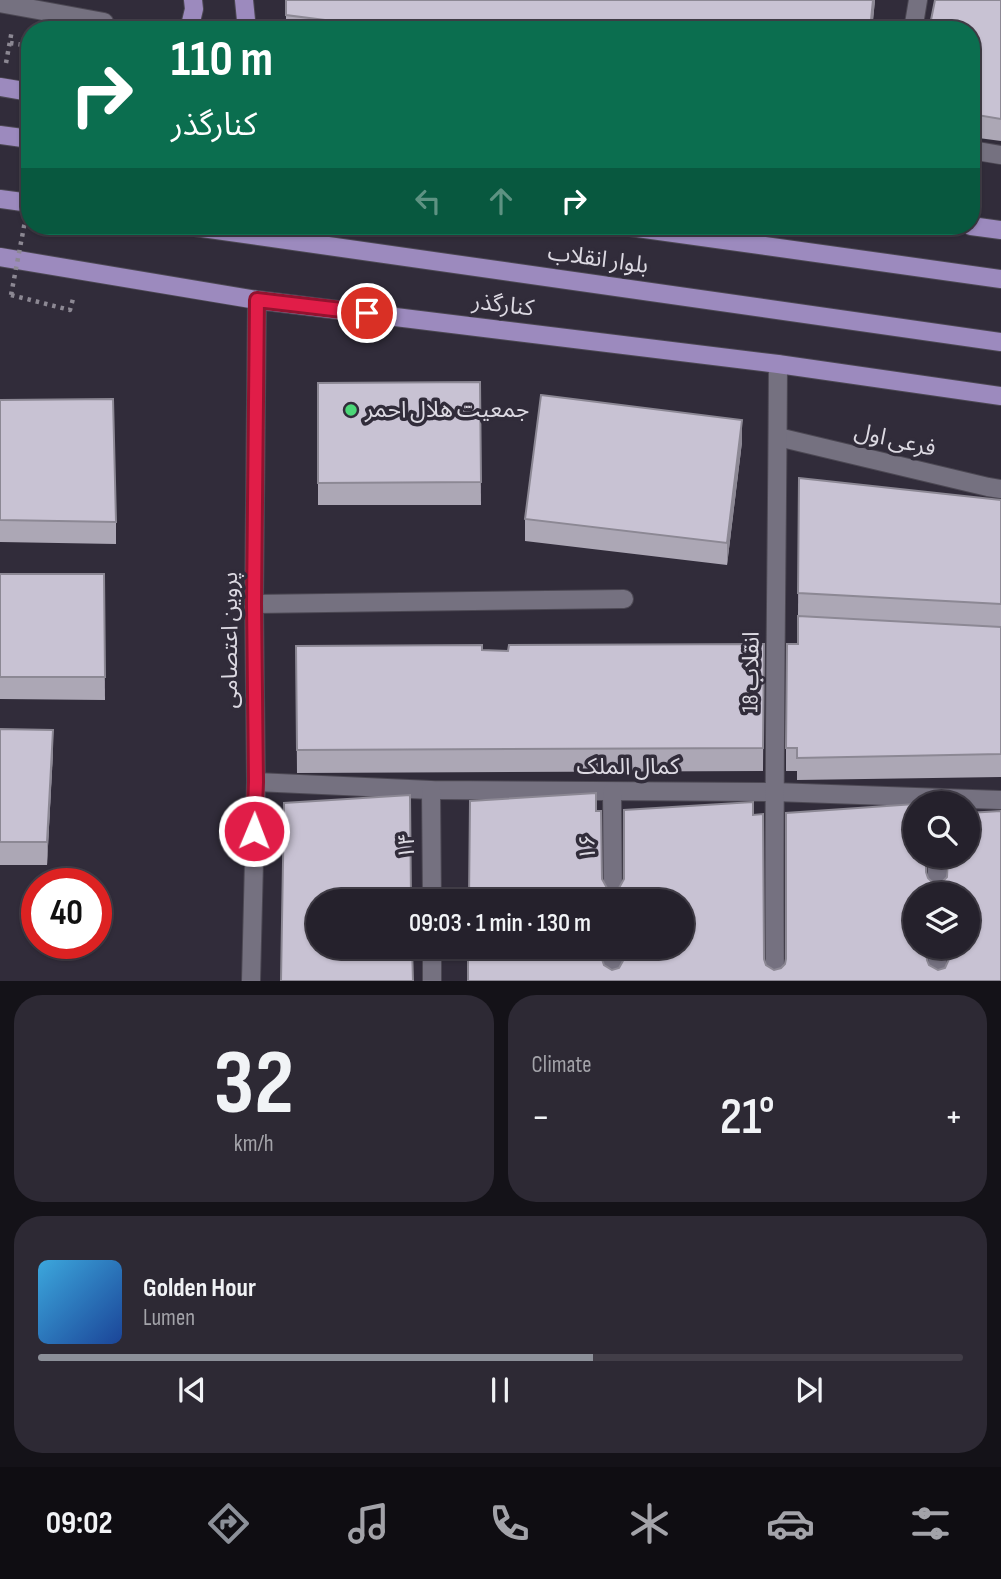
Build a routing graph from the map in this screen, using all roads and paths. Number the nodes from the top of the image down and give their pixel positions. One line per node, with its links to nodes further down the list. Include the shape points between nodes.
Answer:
1 (193, 0): 6 (main road)
2 (244, 0): 7 (main road)
3 (918, 0): 8 (street)
4 (8, 4): 5 (street); 9 (path)
5 (99, 21)
6 (191, 21)
7 (246, 21)
8 (914, 21)
9 (10, 43): 10 (path); 11 (path)
10 (21, 45)
11 (0, 88): 12 (main road)
12 (21, 91)
13 (0, 135): 14 (main road)
14 (21, 138)
15 (980, 152): 16 (street)
16 (1001, 155)
17 (0, 199): 18 (main road)
18 (21, 202)
19 (980, 227): 20 (main road)
20 (1001, 230)
21 (22, 235): 27 (path, bridge, via 11,295)
22 (251, 235): 28 (main road, بلوار انقلاب)
23 (702, 235): 25 (main road, بلوار انقلاب)
24 (0, 257): 26 (main road, کنارگذر)
25 (1001, 279)
26 (257, 300): 29 (main road, کنارگذر); 34 (street, پروین اعتصامی)
27 (71, 310)
28 (1001, 342)
29 (778, 364): 30 (main road, کنارگذر); 31 (street, انقلاب 18)
30 (1001, 396)
31 (778, 438): 32 (street, فرعی اول); 38 (street, انقلاب 18, via 783,626)
32 (1001, 489)
33 (624, 599): 34 (street)
34 (254, 604): 35 (street, پروین اعتصامی)
35 (256, 782): 36 (street, کمال الملک); 47 (street, پروین اعتصامی)
36 (431, 789): 37 (street, کمال الملک); 42 (street, ۱۴)
37 (612, 792): 38 (street, کمال الملک); 43 (street, ۱۶)
38 (774, 792): 39 (street, کمال الملک); 50 (street, انقلاب 18)
39 (903, 798)
40 (980, 800): 41 (street, کمال الملک)
41 (1001, 800)
42 (432, 889)
43 (613, 889)
44 (432, 959): 48 (street)
45 (613, 959): 49 (street)
46 (937, 959): 51 (street)
47 (251, 981)
48 (432, 981)
49 (613, 981)
50 (775, 981)
51 (937, 981)

